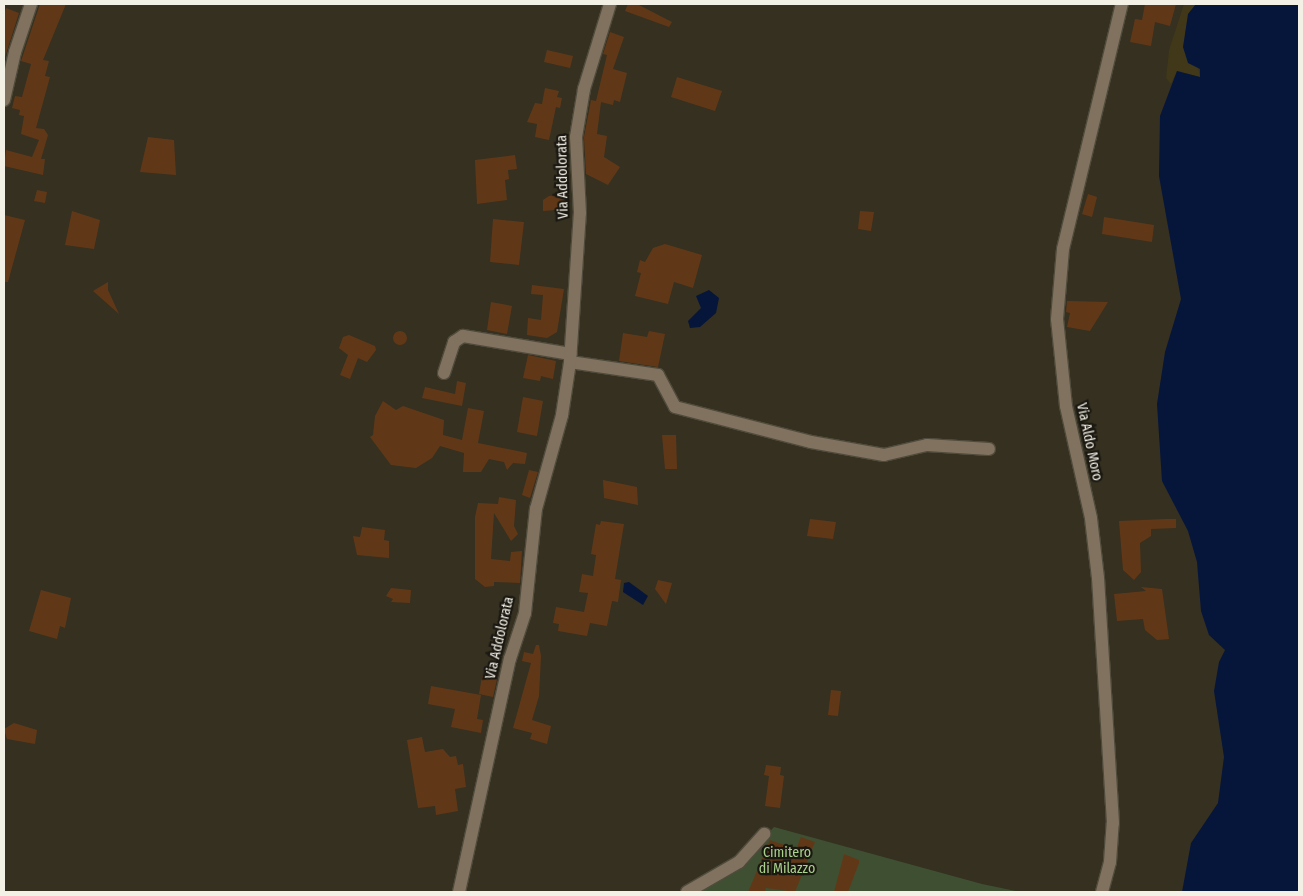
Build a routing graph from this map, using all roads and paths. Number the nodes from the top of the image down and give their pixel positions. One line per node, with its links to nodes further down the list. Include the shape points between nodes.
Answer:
1 (31, 4): 4 (street, via 14,52)
2 (610, 4): 5 (street, Via Addolorata, via 584,89 576,137 580,213)
3 (1122, 4): 11 (street, Via Aldo Moro, via 1063,249 1056,319 1066,406 1091,518 1098,578 1113,823 1110,862)
4 (4, 100)
5 (571, 358): 6 (street, via 464,336 454,342); 7 (street, via 658,375 675,407 811,442 884,455 927,445); 9 (street, Via Addolorata, via 562,415 536,509 525,613 510,660)
6 (444, 373)
7 (989, 449)
8 (764, 834): 10 (street, via 738,862)
9 (459, 892)
10 (687, 892)
11 (1102, 892)

